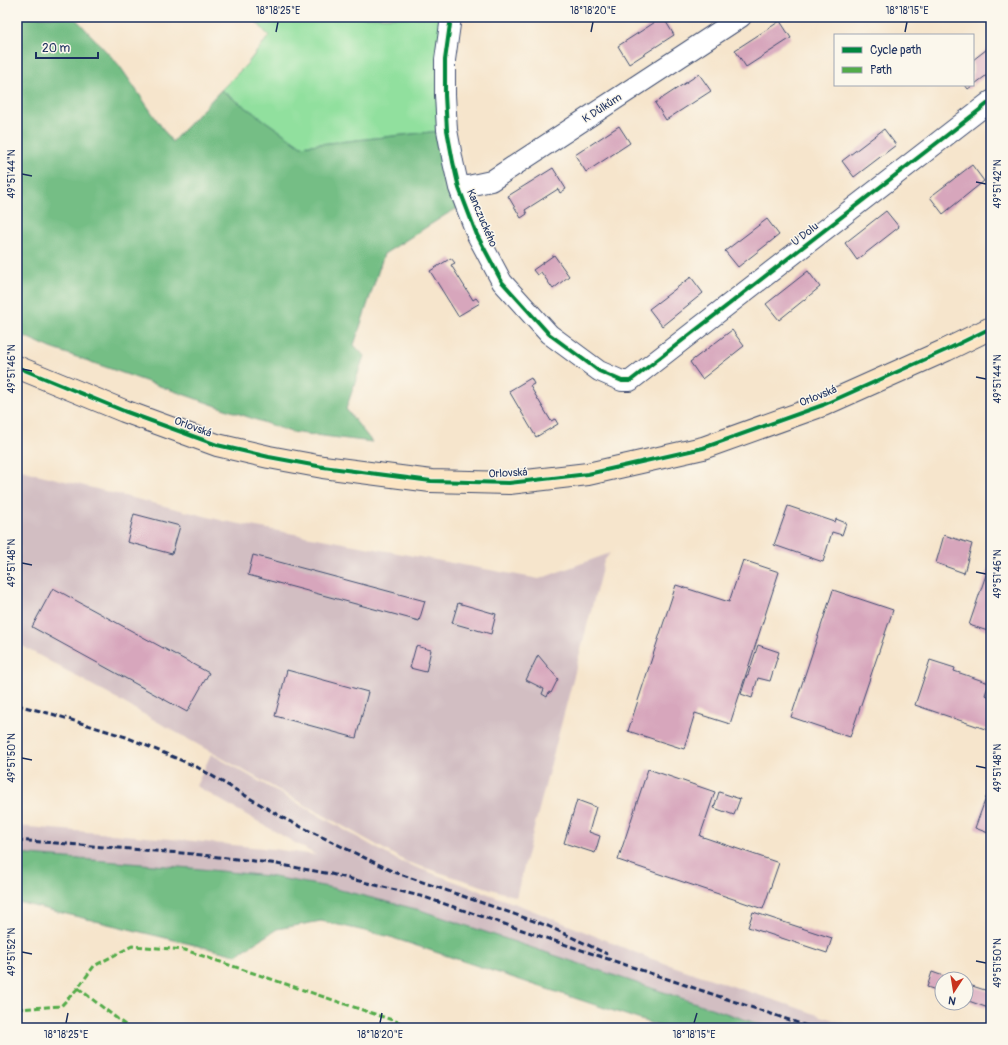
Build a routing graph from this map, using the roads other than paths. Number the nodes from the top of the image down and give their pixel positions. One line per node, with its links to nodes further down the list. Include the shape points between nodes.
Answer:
1 (451, 17): 4 (street, Kanczuckého, via 445,60 445,95 447,130)
2 (741, 17): 4 (street, K Důlkům, via 491,181)
3 (991, 100): 7 (street, U Dolu)
4 (459, 188): 7 (street, Kanczuckého, via 477,235 502,282 549,334 599,371)
5 (991, 328): 6 (main road, Orlovská, via 823,405 703,448 588,474 509,484 431,481 323,467 224,447 131,414)
6 (17, 367)
7 (630, 382)

